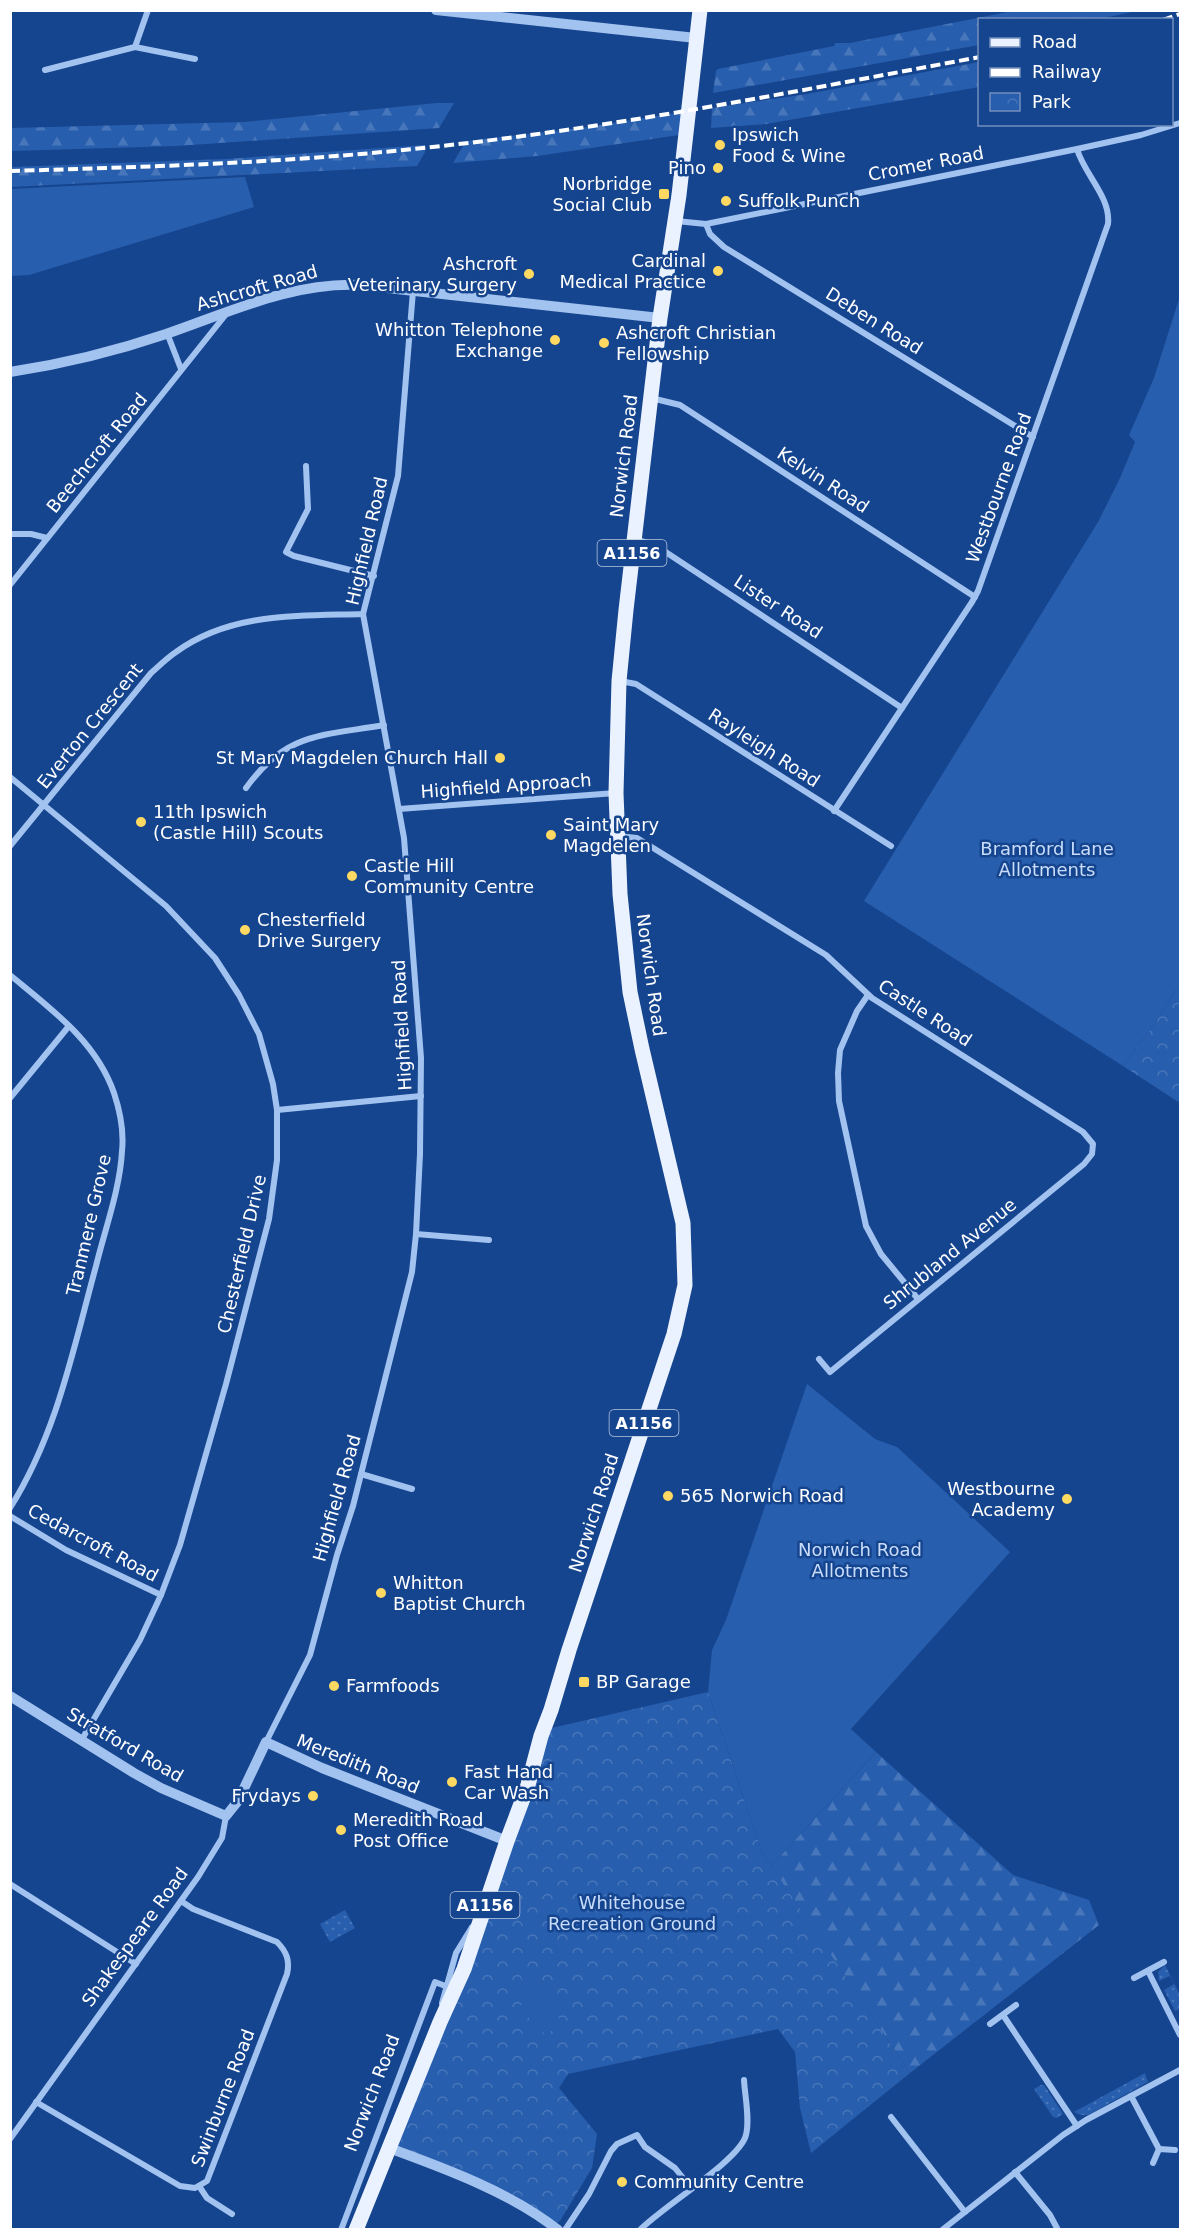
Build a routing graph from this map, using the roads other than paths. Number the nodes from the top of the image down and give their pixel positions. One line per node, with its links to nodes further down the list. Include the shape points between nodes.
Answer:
1 (148, 10): 6 (street)
2 (436, 10): 4 (street)
3 (700, 10): 5 (main road, Norwich Road / A1156)
4 (498, 13): 5 (street)
5 (696, 38): 11 (main road, Norwich Road / A1156)
6 (135, 47): 7 (street); 8 (street)
7 (195, 59)
8 (45, 70)
9 (1170, 126): 10 (street, Cromer Road)
10 (1077, 149): 12 (street, Cromer Road); 20 (street, Westbourne Road, via 1106,206 1108,224)
11 (675, 221): 12 (street, Cromer Road); 15 (main road, Norwich Road / A1156)
12 (706, 224): 20 (street, Deben Road, via 710,234 724,247)
13 (413, 291): 14 (street, Ashcroft Road, via 322,285); 15 (street, Ashcroft Road); 25 (street, Highfield Road, via 398,476)
14 (228, 311): 16 (street, Ashcroft Road); 17 (street, Beechcroft Road)
15 (660, 318): 19 (main road, Norwich Road / A1156)
16 (167, 333): 17 (street); 18 (street, Ashcroft Road, via 81,358)
17 (181, 369): 23 (street, Beechcroft Road)
18 (10, 372)
19 (651, 398): 24 (main road, Norwich Road / A1156); 27 (street, Kelvin Road, via 680,405)
20 (1033, 437): 27 (street, Westbourne Road)
21 (306, 466): 25 (street, via 308,508 286,552)
22 (10, 534): 23 (street)
23 (47, 538): 26 (street, Beechcroft Road)
24 (634, 539): 29 (main road, Norwich Road / A1156); 30 (street, Lister Road, via 655,544)
25 (374, 576): 28 (street, Highfield Road)
26 (10, 585)
27 (975, 597): 30 (street, Westbourne Road)
28 (363, 614): 31 (street, Highfield Road); 35 (street, Everton Crescent, via 255,620 207,634 177,651 151,672)
29 (619, 681): 34 (main road, Norwich Road / A1156); 37 (street, Rayleigh Road, via 636,684)
30 (902, 708): 37 (street, Westbourne Road)
31 (384, 725): 33 (street, via 295,743 256,773); 36 (street, Highfield Road)
32 (10, 777): 35 (street, Chesterfield Drive)
33 (246, 788)
34 (616, 794): 36 (street, Highfield Approach); 38 (main road, Norwich Road / A1156)
35 (44, 806): 39 (street, Everton Crescent); 46 (street, Chesterfield Drive, via 166,906 214,958 260,1034)
36 (399, 809): 44 (street, Highfield Road, via 407,873)
37 (834, 811): 40 (street, Rayleigh Road)
38 (617, 836): 42 (street, Castle Road, via 637,838 826,955); 61 (main road, Norwich Road / A1156, via 630,992 682,1212 685,1285 674,1334)
39 (10, 846)
40 (891, 846)
41 (10, 975): 43 (street, Tranmere Grove)
42 (868, 994): 47 (street, Castle Road, via 1083,1132); 50 (street, via 840,1050 839,1101 866,1226 881,1254)
43 (69, 1026): 45 (street); 54 (street, Tranmere Grove, via 93,1053 114,1094 122,1127 121,1165 56,1413 31,1473)
44 (421, 1096): 46 (street); 48 (street, Highfield Road)
45 (10, 1098)
46 (277, 1110): 56 (street, Chesterfield Drive, via 277,1160 268,1219 188,1518)
47 (1093, 1144): 50 (street, Shrubland Avenue, via 1092,1154 1084,1164)
48 (416, 1234): 49 (street); 52 (street, Highfield Road, via 404,1311)
49 (489, 1240)
50 (918, 1299): 51 (street, Shrubland Avenue, via 830,1372)
51 (819, 1359)
52 (361, 1474): 53 (street); 59 (street, Highfield Road, via 310,1655)
53 (411, 1489)
54 (10, 1508)
55 (10, 1516): 56 (street, Cedarcroft Road, via 66,1550)
56 (161, 1595): 58 (street, Chesterfield Drive)
57 (10, 1696): 58 (street, Stratford Road)
58 (81, 1741): 60 (street, Stratford Road, via 161,1788)
59 (266, 1742): 60 (street, Shakespeare Road, via 238,1801); 61 (street, Meredith Road)
60 (226, 1816): 63 (street, Shakespeare Road, via 222,1838)
61 (507, 1841): 64 (main road, Norwich Road / A1156)
62 (10, 1884): 66 (street)
63 (181, 1901): 66 (street, Shakespeare Road); 86 (street, Swinburne Road, via 277,1942 289,1962 210,2175)
64 (482, 1913): 69 (main road, Norwich Road / A1156, via 464,1969); 69 (street, Norwich Road, via 460,1945)
65 (1164, 1962): 67 (street)
66 (136, 1964): 77 (street, Shakespeare Road)
67 (1148, 1971): 68 (street); 73 (street)
68 (1134, 1978)
69 (450, 1988): 81 (main road, Norwich Road); 90 (street, Norwich Road, via 435,1982)
70 (1016, 2006): 71 (street)
71 (1003, 2015): 72 (street); 79 (street)
72 (990, 2024)
73 (1180, 2035)
74 (1180, 2070): 76 (street)
75 (744, 2080): 87 (street, via 744,2142 735,2155)
76 (1131, 2096): 79 (street); 82 (street)
77 (36, 2102): 80 (street, Shakespeare Road); 86 (street, Swinburne Road, via 180,2186)
78 (891, 2117): 88 (street)
79 (1077, 2126): 85 (street)
80 (10, 2139)
81 (389, 2148): 91 (main road, Norwich Road); 92 (street, via 511,2200)
82 (1159, 2149): 83 (street); 84 (street)
83 (1175, 2150)
84 (1153, 2163)
85 (1015, 2172): 88 (street); 96 (street)
86 (199, 2187): 89 (street, via 207,2198)
87 (691, 2188): 93 (street, via 675,2168 645,2147 637,2136 611,2151); 94 (street)
88 (965, 2212): 95 (street)
89 (232, 2214)
90 (341, 2229)
91 (356, 2229)
92 (558, 2229)
93 (565, 2229)
94 (640, 2229)
95 (942, 2229)
96 (1058, 2229)

